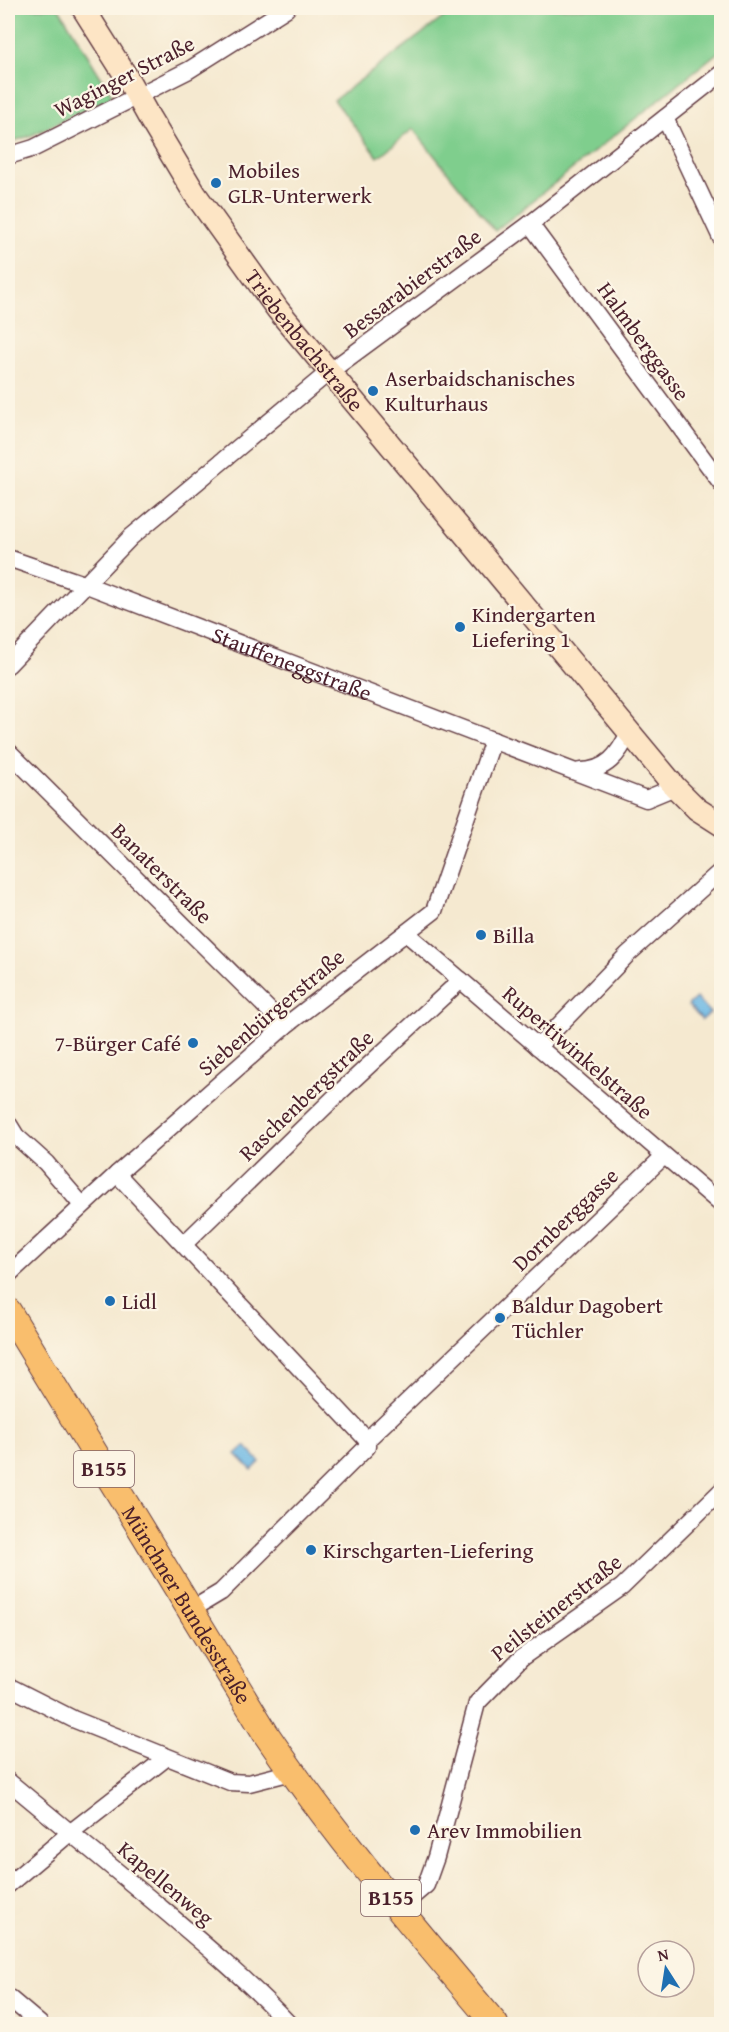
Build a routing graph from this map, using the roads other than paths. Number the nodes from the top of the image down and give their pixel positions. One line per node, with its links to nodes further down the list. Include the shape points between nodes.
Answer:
1 (83, 8): 4 (street, Triebenbachstraße)
2 (287, 8): 4 (street, Waginger Straße, via 189,70)
3 (722, 73): 5 (street, Bessarabierstraße)
4 (137, 96): 6 (street, Waginger Straße, via 34,148); 9 (street, Triebenbachstraße, via 195,194 278,310)
5 (665, 118): 7 (street, Bessarabierstraße); 8 (street)
6 (8, 156)
7 (530, 224): 9 (street, Bessarabierstraße); 10 (street, Halmberggasse)
8 (722, 240)
9 (329, 372): 12 (street, Bessarabierstraße, via 131,537); 14 (street, Triebenbachstraße)
10 (722, 484)
11 (8, 558): 12 (street, Stauffeneggstraße)
12 (84, 584): 13 (street, Bessarabierstraße); 15 (street, Stauffeneggstraße)
13 (10, 659)
14 (629, 732): 17 (street, via 607,763 594,771); 18 (street, Triebenbachstraße)
15 (493, 740): 17 (street, Stauffeneggstraße); 21 (street, Siebenbürgerstraße, via 434,911)
16 (8, 751): 23 (street, Banaterstraße)
17 (576, 771): 18 (street, Stauffeneggstraße, via 646,799)
18 (675, 787): 19 (street, via 697,809)
19 (722, 825)
20 (722, 870): 24 (street, via 627,955)
21 (406, 933): 22 (street, Rupertiwinkelstraße); 23 (street, Siebenbürgerstraße)
22 (461, 980): 24 (street, Rupertiwinkelstraße); 30 (street, Raschenbergstraße)
23 (285, 1026): 27 (street, Siebenbürgerstraße)
24 (538, 1047): 26 (street, Rupertiwinkelstraße)
25 (8, 1123): 29 (street)
26 (664, 1156): 28 (street, Rupertiwinkelstraße); 33 (street, Dornberggasse)
27 (117, 1174): 29 (street, Siebenbürgerstraße); 30 (street)
28 (719, 1199)
29 (82, 1206): 31 (street, Siebenbürgerstraße)
30 (184, 1244): 33 (street)
31 (8, 1275)
32 (8, 1311): 35 (main road, Münchner Bundesstraße / B155)
33 (367, 1440): 35 (street, Dornberggasse, via 367,1447 221,1592)
34 (722, 1490): 42 (street, Peilsteinerstraße, via 622,1587 521,1658 477,1703 426,1886)
35 (191, 1610): 38 (main road, Münchner Bundesstraße / B155)
36 (8, 1686): 37 (street, via 73,1719)
37 (166, 1758): 38 (street, via 230,1782 249,1783); 40 (street)
38 (292, 1772): 42 (main road, B155)
39 (8, 1781): 40 (street, Kapellenweg)
40 (71, 1832): 41 (street); 46 (street, Kapellenweg, via 258,1991)
41 (8, 1885)
42 (399, 1908): 44 (main road, B155)
43 (8, 1997): 45 (street)
44 (492, 2024)
45 (40, 2025)
46 (289, 2025)

